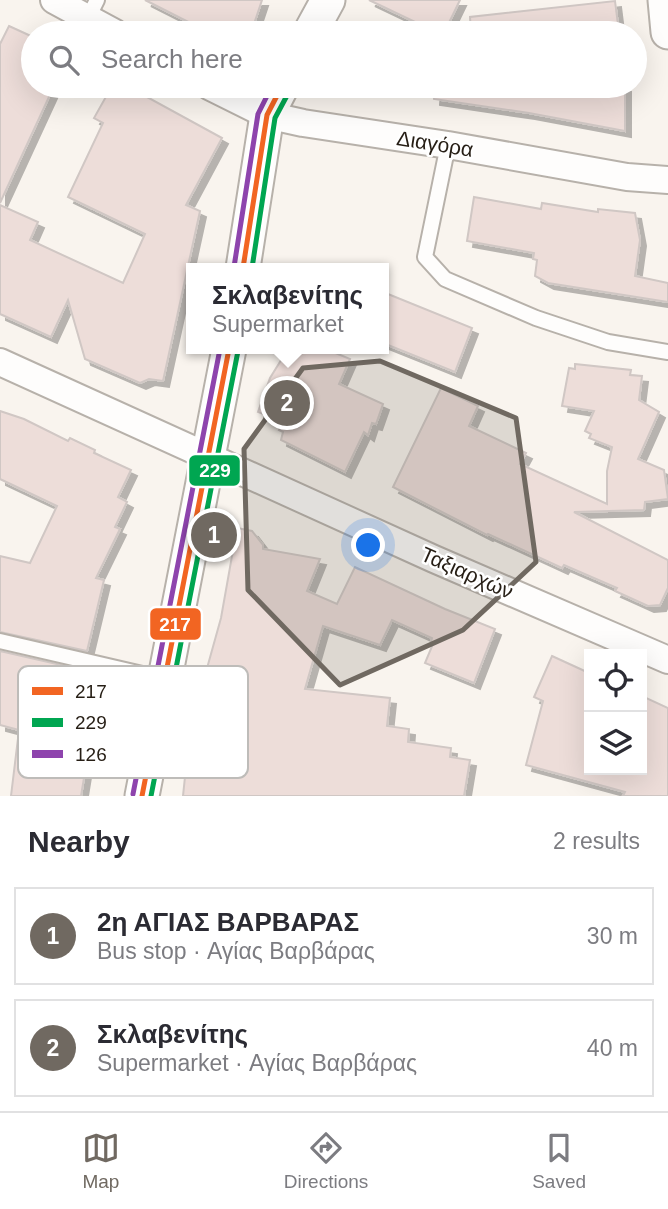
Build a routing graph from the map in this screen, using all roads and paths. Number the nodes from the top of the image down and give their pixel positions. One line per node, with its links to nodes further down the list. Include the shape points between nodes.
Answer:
1 (54, 0): 4 (street)
2 (327, 0): 5 (street)
3 (665, 0): 6 (street)
4 (93, 9)
5 (316, 21)
6 (668, 32)
7 (232, 98): 9 (street, Διαγόρα)
8 (276, 98): 9 (street)
9 (267, 116): 10 (street, Διαγόρα); 12 (street)
10 (448, 145): 11 (street, Διαγόρα); 13 (lane, via 425,257 445,279 536,318 608,342)
11 (668, 180)
12 (244, 263)
13 (668, 352)
14 (228, 354): 16 (street)
15 (0, 362): 16 (street, Ταξιαρχών)
16 (209, 455): 18 (street, Ταξιαρχών); 20 (street)
17 (0, 641): 19 (lane)
18 (668, 660)
19 (108, 666)
20 (167, 666)
21 (145, 778): 22 (street)
22 (142, 796)

